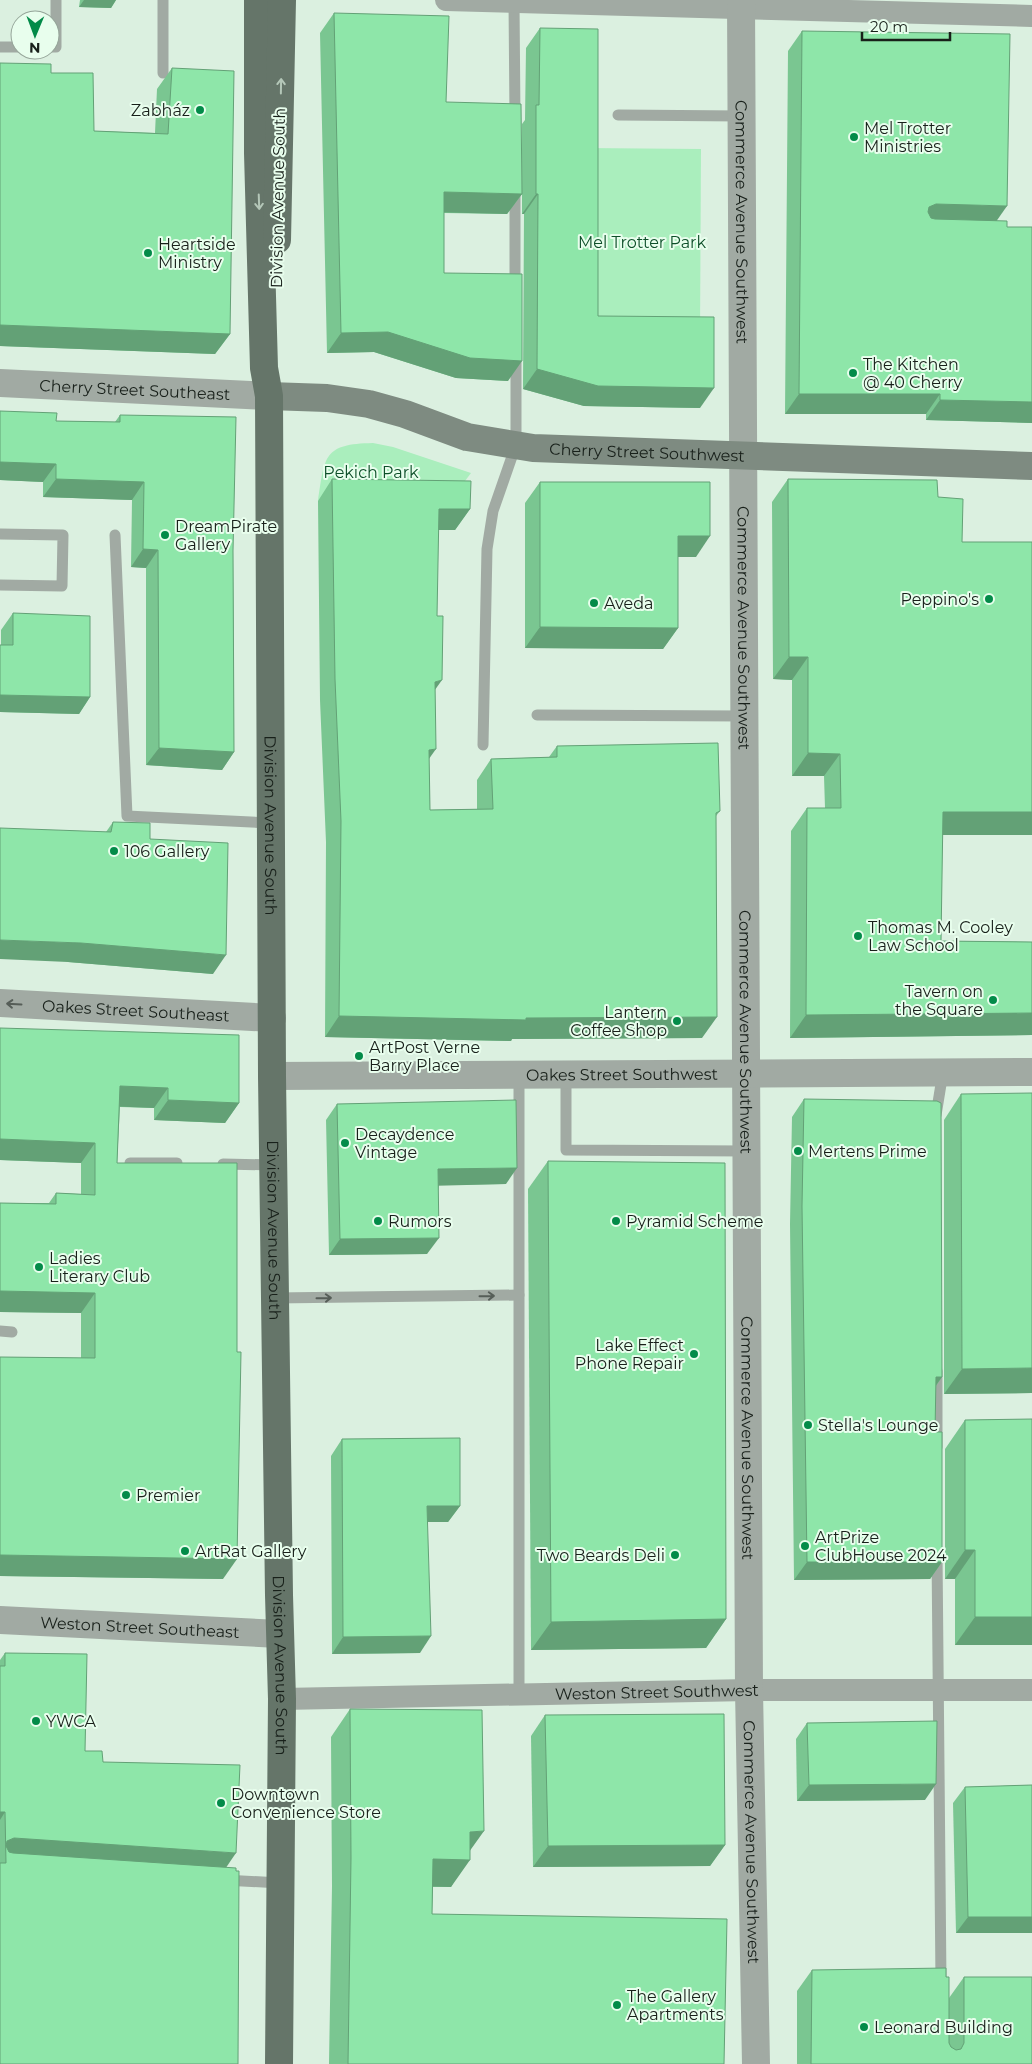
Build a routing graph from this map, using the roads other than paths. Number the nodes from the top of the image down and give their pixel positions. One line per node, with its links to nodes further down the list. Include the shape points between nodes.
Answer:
1 (163, 0): 8 (lane)
2 (258, 0): 16 (main road, Division Avenue South, one-way to 16, via 258,182 264,368)
3 (282, 0): 16 (main road, Division Avenue South, one-way to 3, via 274,368)
4 (446, 0): 5 (street)
5 (514, 2): 6 (street); 11 (lane)
6 (741, 4): 7 (street); 10 (street, Commerce Avenue Southwest)
7 (1032, 16)
8 (163, 72)
9 (618, 115): 10 (lane)
10 (741, 116): 18 (street, Commerce Avenue Southwest)
11 (515, 132)
12 (515, 172): 13 (lane)
13 (516, 302)
14 (516, 342): 17 (lane)
15 (0, 383): 16 (street, Cherry Street Southeast)
16 (269, 396): 17 (main road, Cherry Street Southwest, via 327,398 369,404 467,437); 26 (main road, Division Avenue South)
17 (516, 445): 18 (main road, Cherry Street Southwest); 25 (lane, via 492,511 487,549)
18 (742, 457): 19 (main road, Cherry Street Southwest); 24 (street, Commerce Avenue Southwest)
19 (1032, 466)
20 (0, 534): 22 (lane, via 63,535 62,586)
21 (115, 535): 26 (lane, via 127,816)
22 (0, 584)
23 (536, 715): 24 (lane)
24 (743, 716): 32 (street, Commerce Avenue Southwest)
25 (483, 745)
26 (271, 823): 28 (main road, Division Avenue South)
27 (0, 1003): 28 (street, Oakes Street Southeast, one-way to 27)
28 (272, 1018): 34 (main road, Division Avenue South)
29 (943, 1072): 30 (street, Oakes Street Southwest); 32 (street, Oakes Street Southwest); 35 (lane)
30 (1032, 1072)
31 (566, 1074): 32 (street, Oakes Street Southwest); 33 (street, Oakes Street Southwest); 36 (lane, via 566,1150)
32 (746, 1074): 36 (street, Commerce Avenue Southwest)
33 (519, 1075): 34 (street, Oakes Street Southwest); 41 (lane)
34 (272, 1076): 40 (main road, Division Avenue South)
35 (936, 1130)
36 (746, 1151): 50 (street, Commerce Avenue Southwest)
37 (130, 1163): 38 (lane)
38 (185, 1163)
39 (213, 1164): 40 (lane)
40 (273, 1164): 42 (main road, Division Avenue South)
41 (519, 1295): 42 (lane, one-way to 41); 53 (lane)
42 (275, 1298): 49 (main road, Division Avenue South)
43 (0, 1331): 44 (lane)
44 (12, 1332)
45 (936, 1359): 46 (lane)
46 (937, 1459)
47 (937, 1538): 51 (lane)
48 (0, 1620): 49 (street, Weston Street Southeast)
49 (279, 1634): 54 (main road, Division Avenue South)
50 (749, 1690): 51 (street, Weston Street Southwest); 53 (street, Weston Street Southwest); 59 (street, Commerce Avenue Southwest)
51 (938, 1690): 52 (street, Weston Street Southwest); 57 (lane)
52 (1032, 1690)
53 (519, 1694): 54 (street, Weston Street Southwest)
54 (282, 1699): 56 (main road, Division Avenue South)
55 (215, 1879): 56 (lane)
56 (281, 1883): 58 (main road, Division Avenue South)
57 (942, 1995)
58 (279, 2064)
59 (756, 2064)

